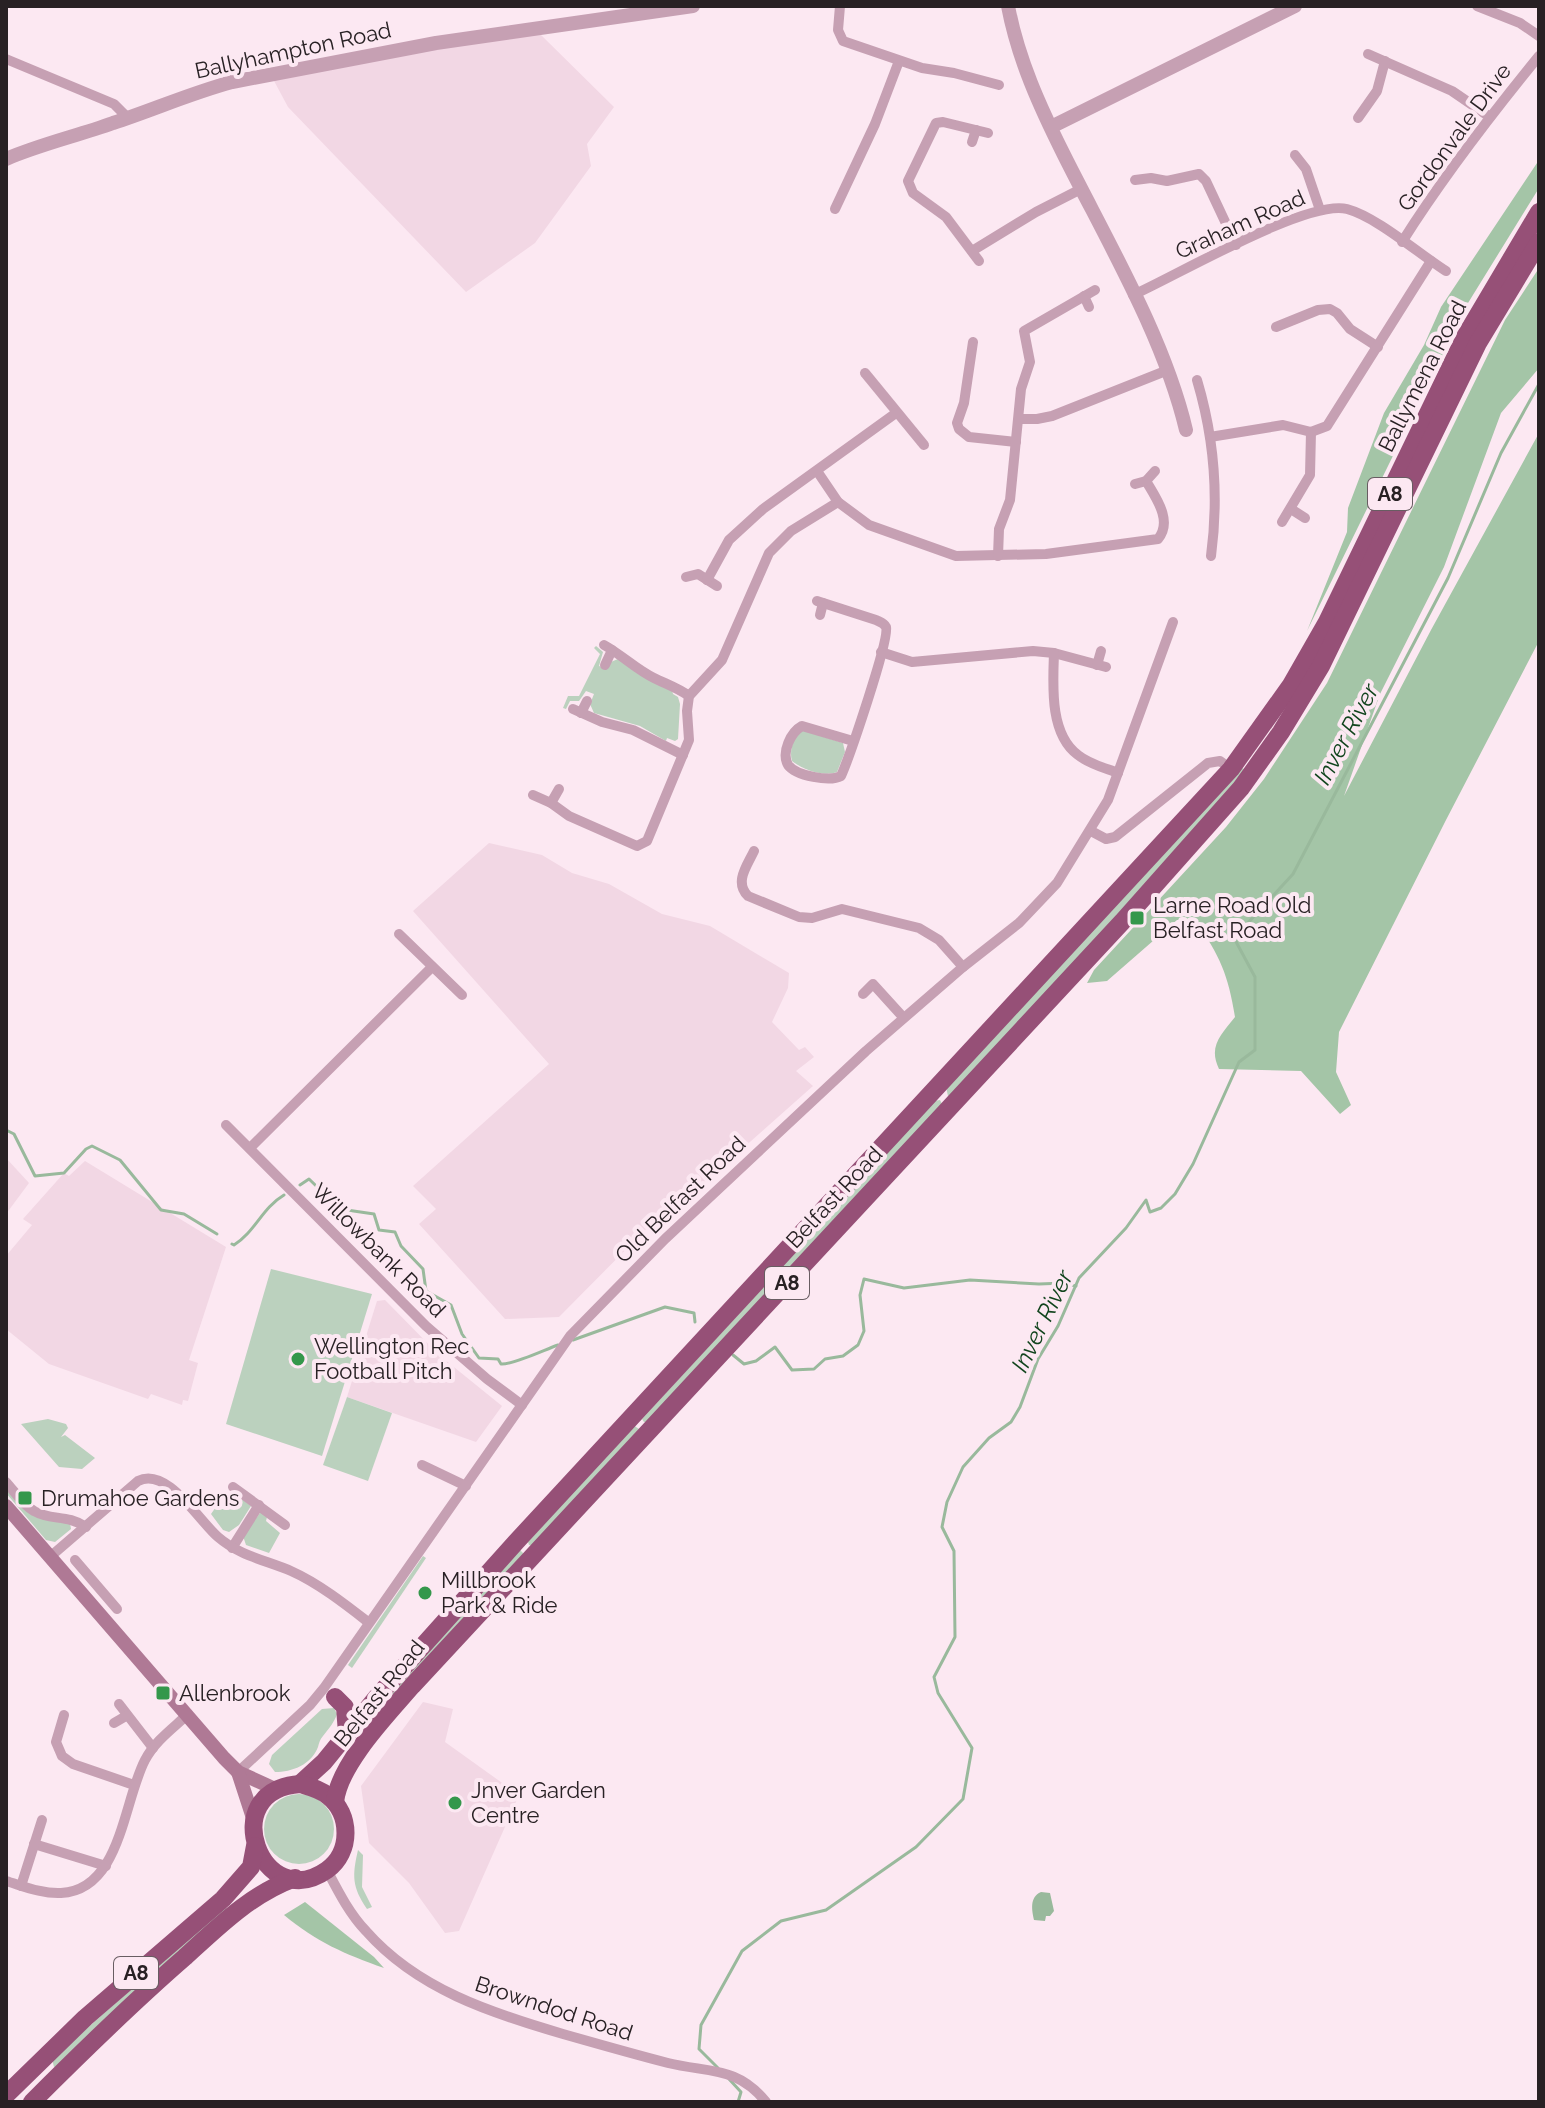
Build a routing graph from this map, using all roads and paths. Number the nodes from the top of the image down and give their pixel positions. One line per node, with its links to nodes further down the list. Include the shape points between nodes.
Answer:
1 (693, 6): 14 (street, Ballyhampton Road, via 313,65 204,89)
2 (840, 6): 10 (street, via 838,30 843,41)
3 (1008, 6): 16 (street, via 1024,68)
4 (1295, 6): 16 (street)
5 (1477, 6): 6 (street)
6 (1539, 36)
7 (1368, 54): 11 (street)
8 (1539, 56): 13 (street, Gordonvale Drive)
9 (6, 59): 14 (street, via 114,104)
10 (899, 61): 12 (street); 24 (street)
11 (1385, 61): 13 (street, via 1460,95); 15 (street, via 1377,91)
12 (999, 85)
13 (1490, 117): 27 (street, Gordonvale Drive)
14 (128, 118): 21 (street, Ballyhampton Road)
15 (1358, 118)
16 (1051, 127): 23 (street)
17 (976, 130): 18 (street); 19 (street); 30 (street, via 935,124 908,181 912,192 943,214)
18 (988, 133)
19 (972, 142)
20 (1295, 155): 25 (street, via 1306,169)
21 (6, 159)
22 (1135, 180): 29 (street, via 1199,174)
23 (1081, 189): 30 (street); 35 (street)
24 (835, 209)
25 (1320, 210): 27 (street, Graham Road, via 1352,210); 29 (street, Graham Road)
26 (1539, 212): 70 (highway, Ballymena Road / A8, via 1466,335 1327,622 1291,685)
27 (1402, 242): 32 (street, Graham Road)
28 (1539, 242): 72 (highway, Ballymena Road / A8, via 1472,355 1321,666)
29 (1236, 245): 35 (street, Graham Road)
30 (972, 251): 31 (street)
31 (979, 261)
32 (1431, 261): 33 (street, Graham Road); 40 (street)
33 (1446, 271)
34 (1095, 290): 36 (street)
35 (1133, 295): 41 (street)
36 (1084, 296): 37 (street); 45 (street, via 1024,331 1030,362)
37 (1089, 307)
38 (1276, 327): 40 (street, via 1328,309)
39 (973, 342): 49 (street, via 959,429 969,437)
40 (1378, 347): 47 (street, via 1331,423)
41 (1168, 370): 45 (street, via 1052,416); 46 (street)
42 (865, 373): 44 (street)
43 (1197, 380): 48 (street)
44 (896, 413): 50 (street); 51 (street)
45 (1019, 419): 49 (street)
46 (1186, 430)
47 (1311, 432): 48 (street, via 1285,424); 54 (street, via 1310,475)
48 (1210, 437): 57 (street)
49 (1016, 442): 58 (street)
50 (924, 445)
51 (817, 471): 53 (street); 59 (street, via 729,540 712,583 698,574)
52 (1155, 471): 58 (street, via 1140,483 1161,509 1164,526 1158,539)
53 (838, 502): 58 (street, via 869,525 921,545 956,556); 66 (street, via 791,531 769,553 722,660)
54 (1291, 509): 55 (street); 56 (street)
55 (1305, 518)
56 (1282, 522)
57 (1215, 549)
58 (998, 556)
59 (686, 577)
60 (820, 615): 63 (street, via 820,602 883,623)
61 (1173, 622): 71 (street, Old Belfast Road)
62 (1101, 651): 64 (street, via 1101,666)
63 (881, 652): 64 (street, via 912,662); 68 (street)
64 (1054, 653): 71 (street, via 1054,703 1064,740 1078,756)
65 (605, 665): 66 (street, via 608,648)
66 (689, 696): 69 (street, via 689,740)
67 (587, 701): 69 (street, via 577,711)
68 (853, 741): 68 (street, via 802,726 791,735 787,763 834,780 841,776)
69 (683, 755): 75 (street, via 647,841 637,846)
70 (1231, 769): 76 (street, via 1220,761 1208,763 1115,837 1106,839); 108 (highway, Belfast Road / A8, via 516,1542)
71 (1118, 773): 76 (street, Old Belfast Road)
72 (1252, 773): 114 (highway, Belfast Road / A8, via 1111,933 412,1686 345,1773)
73 (559, 789): 75 (street)
74 (533, 795): 75 (street)
75 (551, 803)
76 (1091, 831): 80 (street, Old Belfast Road, via 1057,883 1029,913)
77 (754, 851): 80 (street, via 740,881 748,896 799,917 842,909 919,928 939,940)
78 (399, 934): 79 (street)
79 (432, 967): 82 (street); 85 (street)
80 (963, 967): 83 (street, Old Belfast Road)
81 (863, 994): 83 (street, via 873,984)
82 (462, 995)
83 (903, 1017): 86 (street, Old Belfast Road, via 665,1239 570,1336)
84 (226, 1125): 85 (street, Willowbank Road)
85 (250, 1148): 86 (street, Willowbank Road, via 426,1326)
86 (522, 1405): 89 (street, Old Belfast Road)
87 (422, 1465): 89 (street)
88 (6, 1482): 94 (street, via 33,1511 74,1518)
89 (466, 1486): 101 (street, Old Belfast Road)
90 (233, 1487): 91 (street)
91 (259, 1505): 93 (street); 95 (street)
92 (6, 1506): 96 (main road)
93 (285, 1525)
94 (86, 1527): 95 (street, via 138,1481 152,1477 189,1504); 96 (street)
95 (232, 1548): 101 (street, via 301,1576)
96 (51, 1556): 100 (main road)
97 (75, 1560): 98 (street)
98 (108, 1600): 99 (street); 100 (street)
99 (117, 1609)
100 (96, 1610): 105 (main road)
101 (368, 1622): 102 (street, Old Belfast Road)
102 (330, 1692): 108 (highway, via 345,1707); 110 (street, Old Belfast Road)
103 (119, 1704): 106 (street)
104 (64, 1715): 112 (street, via 56,1742 64,1759)
105 (187, 1715): 109 (street); 110 (main road)
106 (126, 1716): 107 (street); 109 (street)
107 (114, 1723)
108 (347, 1733): 111 (highway, Belfast Road / A8)
109 (153, 1748): 112 (street)
110 (238, 1772): 113 (main road); 116 (main road)
111 (300, 1784): 113 (highway); 114 (highway)
112 (134, 1785): 119 (street)
113 (275, 1789): 116 (highway)
114 (335, 1802): 120 (highway, via 344,1817 345,1842)
115 (42, 1820): 117 (street)
116 (254, 1821): 118 (highway, A8)
117 (34, 1844): 119 (street); 123 (street)
118 (255, 1846): 121 (highway, via 270,1868); 124 (highway, A8, via 251,1867 233,1889)
119 (106, 1866): 123 (street, via 95,1880 66,1892)
120 (327, 1870): 121 (highway, A8); 126 (street, Browndod Road, via 376,1942 454,1997 634,2055 739,2077)
121 (295, 1878): 125 (highway, A8, via 259,1894 230,1916)
122 (6, 1881): 123 (street)
123 (21, 1886)
124 (6, 2095)
125 (32, 2102)
126 (766, 2102)

